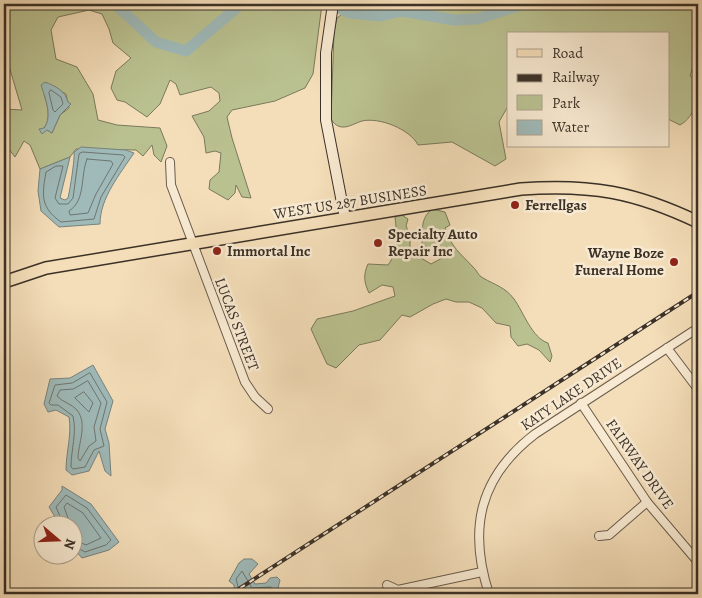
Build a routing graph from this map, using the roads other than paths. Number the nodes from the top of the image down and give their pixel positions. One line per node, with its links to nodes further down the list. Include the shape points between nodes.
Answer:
1 (333, 4): 3 (main road, via 326,53 326,120)
2 (170, 162): 5 (street, LUCAS STREET, via 171,185)
3 (345, 218): 4 (main road, WEST US 287 BUSINESS, via 557,186 610,191 651,201); 5 (main road, WEST US 287 BUSINESS)
4 (698, 222)
5 (191, 243): 6 (main road, WEST US 287 BUSINESS, via 46,268); 11 (street, LUCAS STREET, via 245,382)
6 (4, 282)
7 (698, 328): 8 (street, KATY LAKE DRIVE)
8 (667, 348): 9 (street); 10 (street, KATY LAKE DRIVE)
9 (698, 389)
10 (581, 403): 12 (street, FAIRWAY DRIVE); 15 (street, KATY LAKE DRIVE, via 519,446 492,482 480,520 479,560)
11 (268, 409)
12 (647, 502): 13 (street, via 609,535); 14 (street, FAIRWAY DRIVE)
13 (598, 536)
14 (698, 562)
15 (482, 572): 16 (street, via 398,590); 17 (street, KATY LAKE DRIVE)
16 (386, 585)
17 (489, 594)

